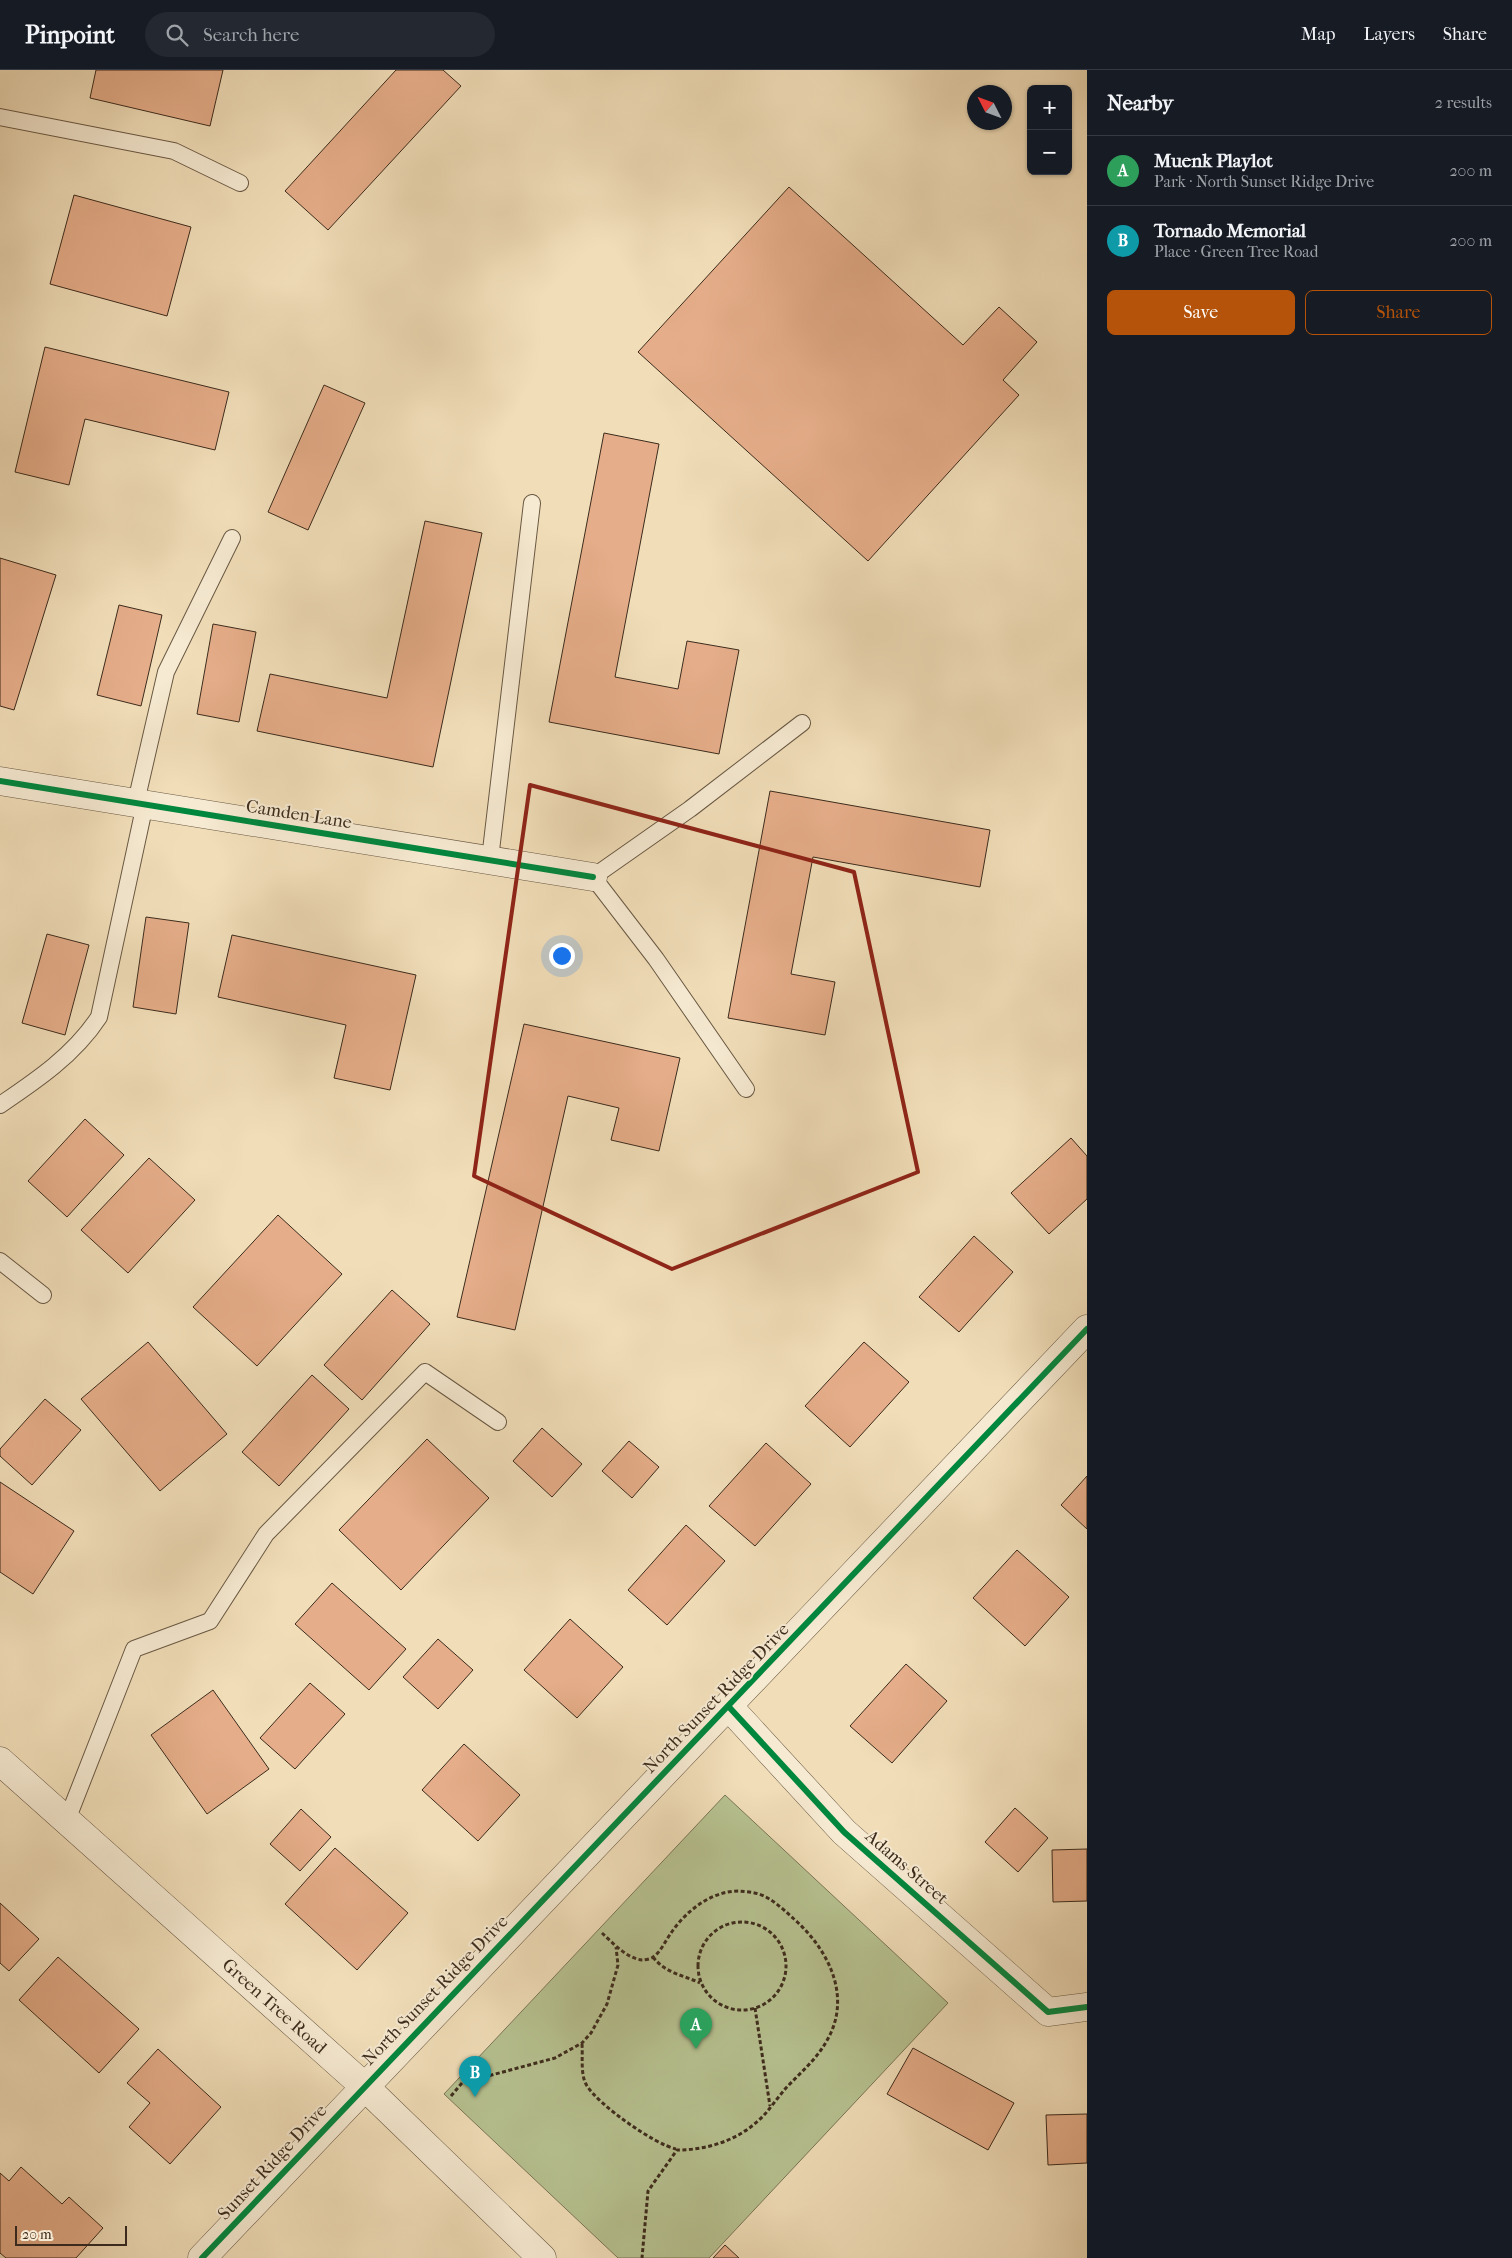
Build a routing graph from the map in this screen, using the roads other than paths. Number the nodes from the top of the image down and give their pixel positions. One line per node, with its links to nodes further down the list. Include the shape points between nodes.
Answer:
1 (0, 117): 2 (lane, via 174,152)
2 (240, 184)
3 (532, 502): 8 (lane)
4 (232, 538): 7 (lane, via 166,672)
5 (802, 723): 9 (lane, via 690,809)
6 (0, 781): 7 (street, Camden Lane)
7 (141, 803): 8 (street, Camden Lane); 11 (lane, via 99,1017 85,1038 64,1058)
8 (490, 860): 9 (street, Camden Lane)
9 (593, 877): 10 (lane, via 656,959)
10 (746, 1089)
11 (0, 1105)
12 (0, 1261): 13 (lane)
13 (43, 1295)
14 (1087, 1329): 16 (street, North Sunset Ridge Drive)
15 (498, 1422): 18 (lane, via 425,1372 266,1534 210,1621 134,1649)
16 (729, 1707): 19 (street, Adams Street, via 844,1832 1048,2012); 20 (street, North Sunset Ridge Drive)
17 (0, 1761): 18 (street, Green Tree Road)
18 (67, 1820): 20 (street, Green Tree Road)
19 (1087, 2008)
20 (364, 2086): 21 (street, Sunset Ridge Drive); 22 (street, Green Tree Road)
21 (202, 2258)
22 (542, 2258)

